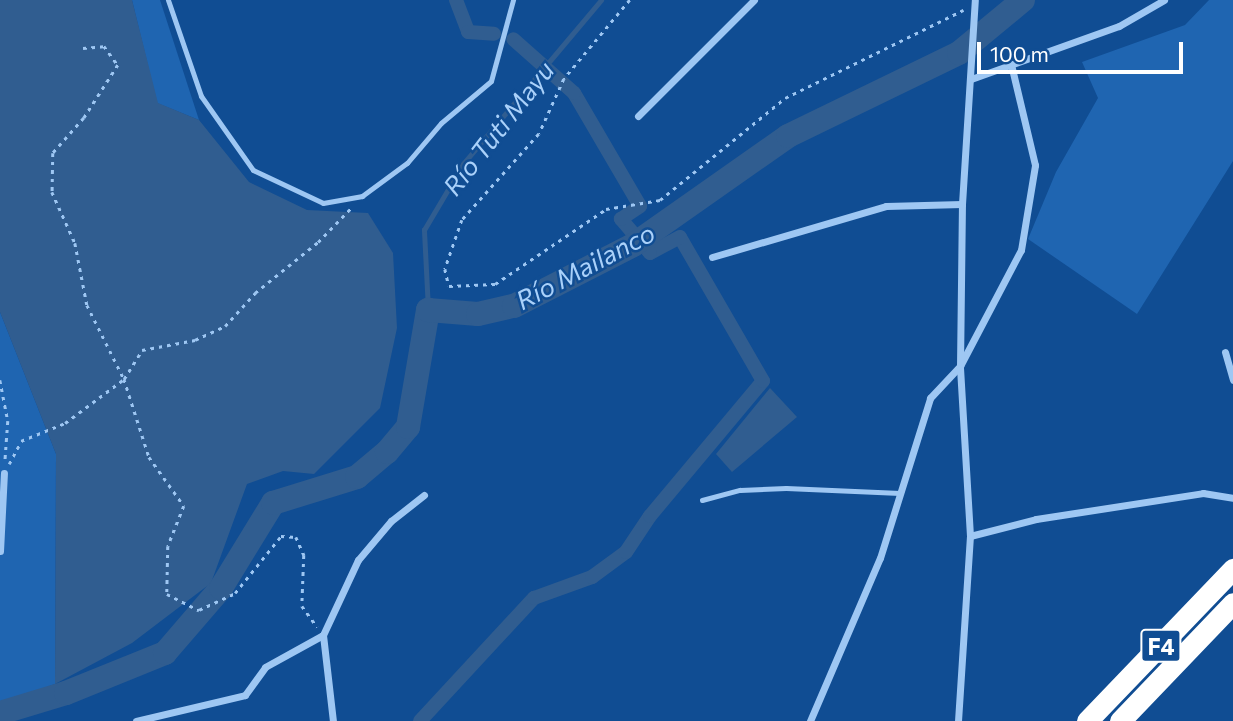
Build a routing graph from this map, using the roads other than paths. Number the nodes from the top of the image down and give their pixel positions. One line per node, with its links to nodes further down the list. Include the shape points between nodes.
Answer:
1 (168, 0): 2 (lane, via 201,96 253,170 323,203 362,197 407,163 442,123 491,81)
2 (513, 0)
3 (754, 0): 8 (street)
4 (1164, 0): 6 (street, via 1119,26)
5 (975, 2): 7 (street)
6 (1011, 64): 7 (street); 12 (street, via 1035,165 1021,250)
7 (971, 79): 9 (street)
8 (638, 116)
9 (962, 204): 10 (street, via 886,206); 12 (street)
10 (712, 257)
11 (1225, 352): 13 (street)
12 (960, 366): 15 (street, via 930,398); 19 (street)
13 (1233, 380)
14 (4, 473): 20 (street)
15 (900, 493): 18 (lane, via 786,488 740,490); 26 (street, via 880,558)
16 (424, 495): 23 (street, via 391,521 358,560)
17 (1233, 498): 19 (street, via 1203,493 1035,519)
18 (702, 500)
19 (970, 536): 27 (street)
20 (0, 551)
21 (1233, 569): 28 (highway, F4)
22 (1233, 603): 29 (highway, F4)
23 (323, 635): 24 (street, via 265,667 245,695); 25 (street)
24 (136, 721)
25 (333, 721)
26 (810, 721)
27 (958, 721)
28 (1087, 721)
29 (1120, 721)

